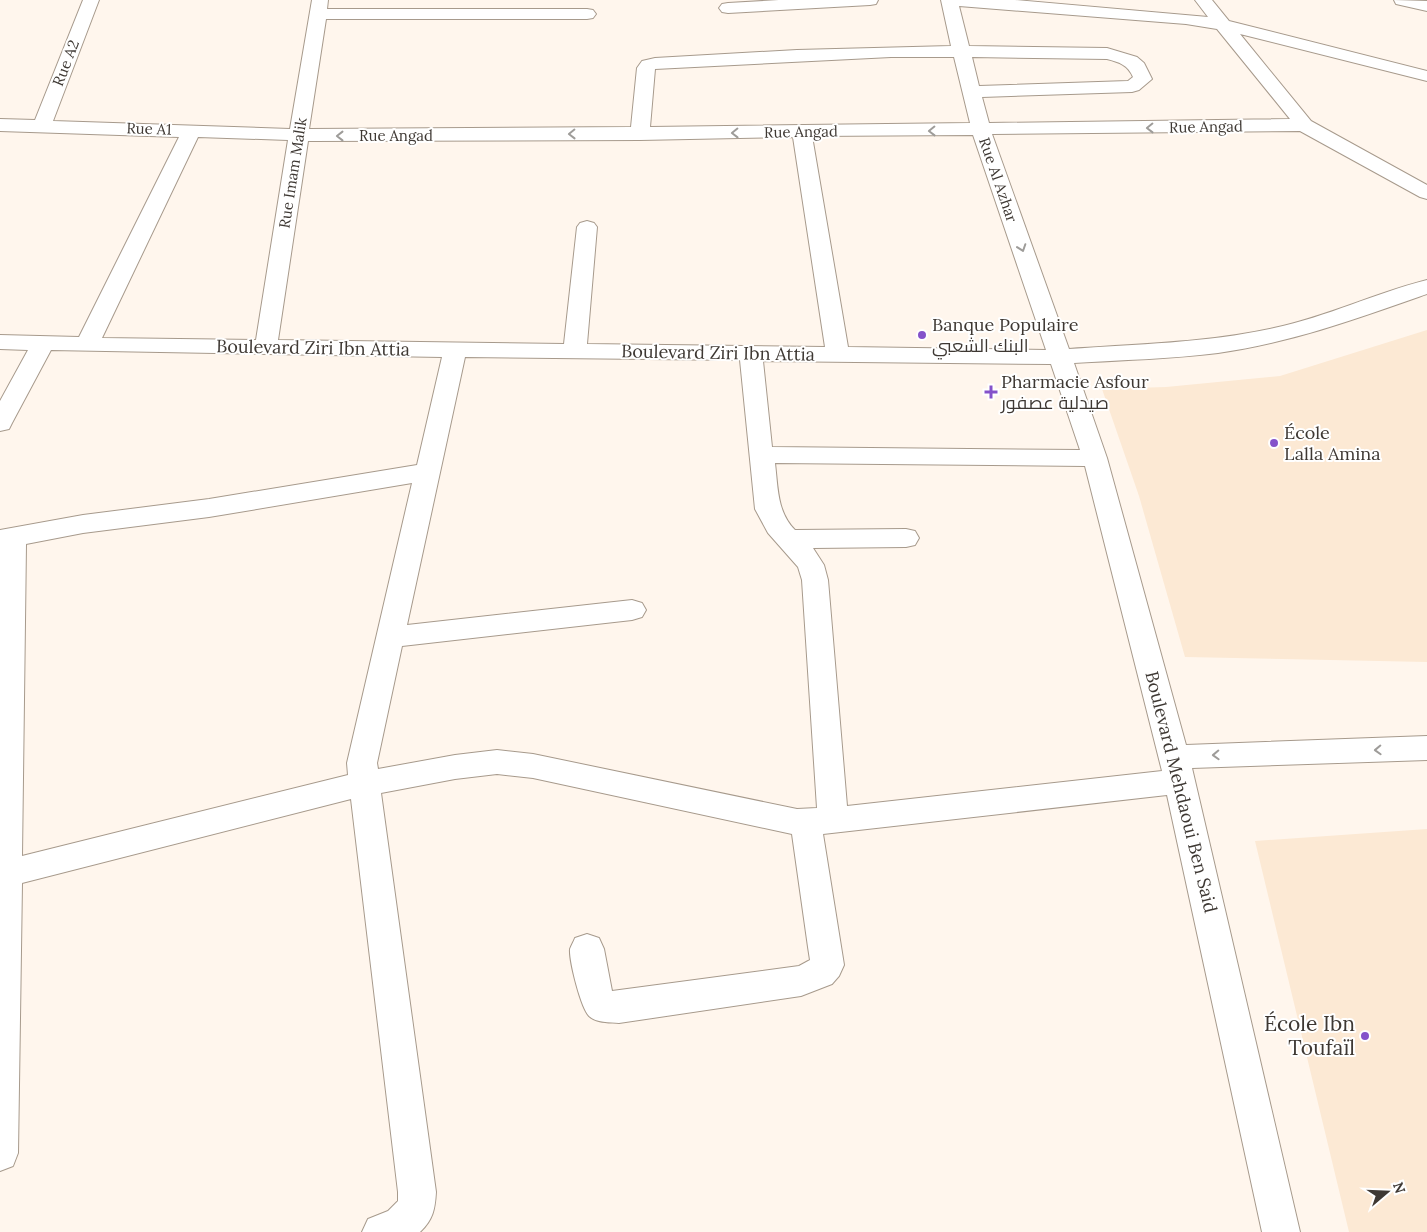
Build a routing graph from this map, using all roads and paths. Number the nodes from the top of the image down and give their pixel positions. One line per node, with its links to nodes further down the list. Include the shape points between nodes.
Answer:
1 (91, 0): 17 (street, Rue A2)
2 (870, 0): 9 (street)
3 (951, 0): 11 (street, via 1186,19); 12 (street, Rue Al Azhar)
4 (1202, 0): 11 (street)
5 (1402, 0): 6 (street)
6 (1427, 6)
7 (319, 7): 8 (street); 22 (street, Rue Imam Malik)
8 (517, 7): 10 (street)
9 (728, 8)
10 (587, 14)
11 (1224, 25): 13 (street); 16 (street)
12 (961, 50): 14 (street, Rue Al Azhar); 14 (street, via 1104,54 1127,59 1140,68 1143,79 1132,86); 21 (street, via 651,63 646,68)
13 (1427, 76)
14 (972, 92): 19 (street, Rue Al Azhar)
15 (0, 125): 17 (street, Rue A1)
16 (1304, 125): 19 (street, Rue Angad, one-way to 19); 23 (street)
17 (42, 126): 18 (street, Rue A1)
18 (192, 130): 22 (street, Rue A1); 28 (street)
19 (981, 130): 20 (street, Rue Angad, one-way to 20); 34 (street, Rue Al Azhar, one-way to 34)
20 (802, 132): 21 (street, Rue Angad, one-way to 21); 33 (street)
21 (640, 134): 22 (street, Rue Angad, one-way to 22)
22 (298, 135): 29 (street, Rue Imam Malik)
23 (1427, 193)
24 (587, 227): 31 (street)
25 (1427, 287): 34 (street, Boulevard Ziri Ibn Attia, via 1330,321 1228,344)
26 (0, 342): 27 (street, Boulevard Ziri Ibn Attia)
27 (44, 342): 28 (street, Boulevard Ziri Ibn Attia); 35 (street)
28 (87, 344): 29 (street, Boulevard Ziri Ibn Attia)
29 (266, 347): 30 (street, Boulevard Ziri Ibn Attia)
30 (455, 350): 31 (street, Boulevard Ziri Ibn Attia); 38 (street)
31 (575, 350): 32 (street, Boulevard Ziri Ibn Attia)
32 (751, 354): 33 (street, Boulevard Ziri Ibn Attia); 36 (street)
33 (838, 355): 34 (street, Boulevard Ziri Ibn Attia)
34 (1060, 357): 37 (street, Boulevard Mehdaoui Ben Said)
35 (0, 424)
36 (760, 455): 37 (street); 41 (street, via 768,509)
37 (1095, 458): 46 (street, Boulevard Mehdaoui Ben Said)
38 (426, 472): 39 (street); 43 (street)
39 (7, 537): 45 (street)
40 (906, 538): 41 (street)
41 (788, 539): 48 (street, via 811,565 815,580)
42 (632, 610): 43 (street)
43 (390, 638): 47 (street, via 364,748)
44 (1427, 748): 46 (street, one-way to 46)
45 (5, 765): 49 (street)
46 (1177, 769): 48 (street); 53 (street, Boulevard Mehdaoui Ben Said)
47 (363, 784): 48 (street, via 497,762 534,766 797,822); 49 (street); 52 (street, via 417,1192 416,1210 400,1225)
48 (819, 822): 50 (street, via 827,965 820,973 801,981 618,1007 602,1006 596,996)
49 (4, 874): 51 (street)
50 (587, 949)
51 (0, 1152)
52 (380, 1232)
53 (1281, 1232)

